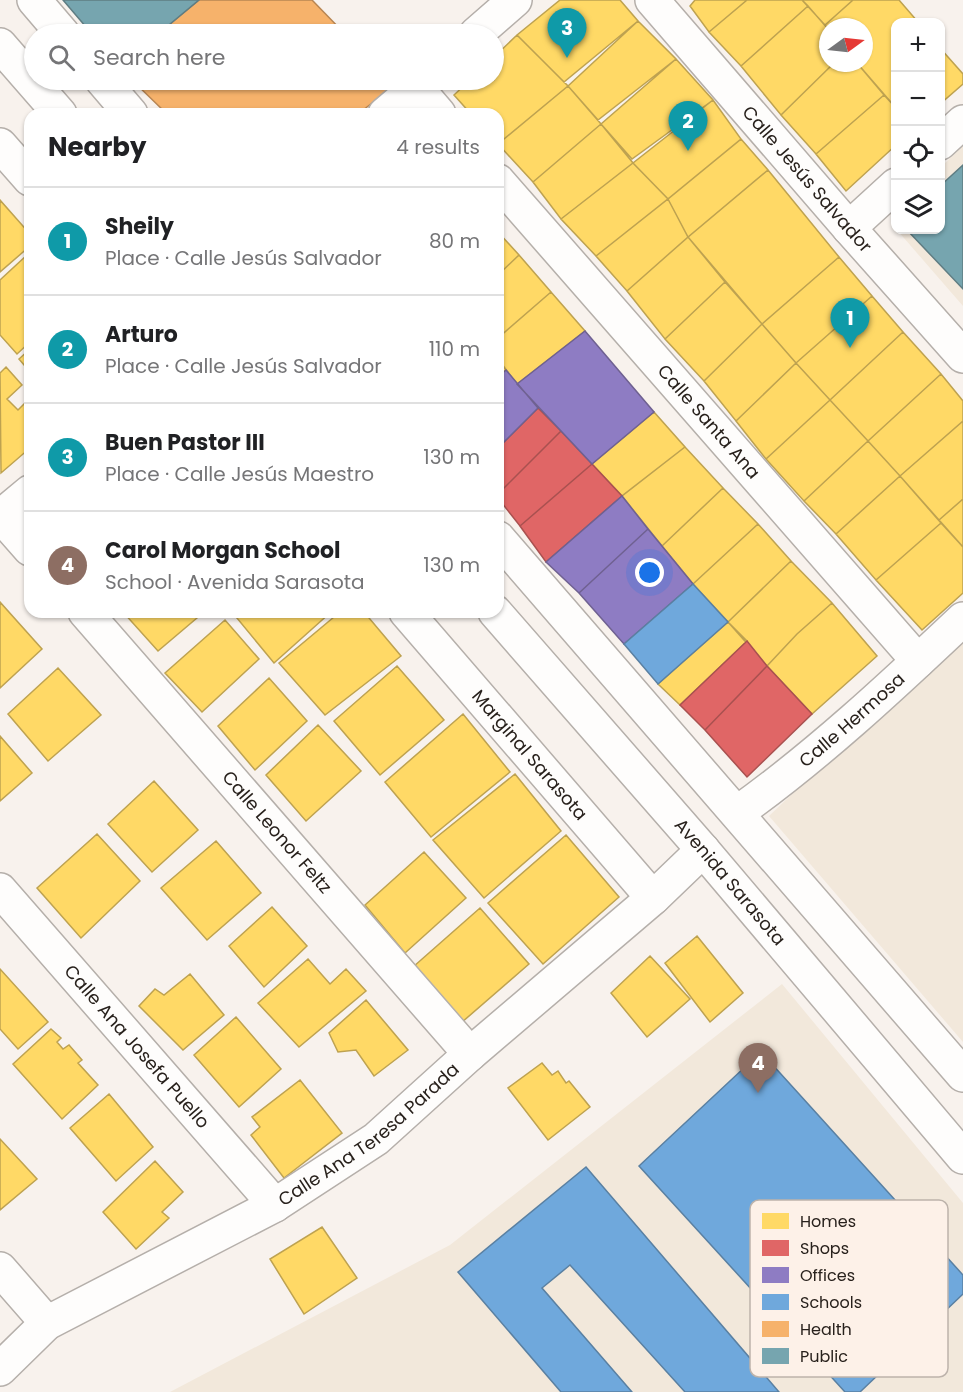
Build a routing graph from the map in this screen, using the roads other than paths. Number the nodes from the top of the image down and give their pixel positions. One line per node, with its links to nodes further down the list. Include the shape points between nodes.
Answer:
1 (34, 0): 4 (street)
2 (515, 0): 5 (street)
3 (652, 0): 22 (street, Calle Jesús Salvador)
4 (54, 24)
5 (487, 24)
6 (0, 45): 7 (street)
7 (24, 73)
8 (39, 90): 12 (street)
9 (111, 90): 13 (street)
10 (412, 90): 14 (street)
11 (424, 90): 15 (street)
12 (55, 108)
13 (126, 108)
14 (393, 108)
15 (435, 108)
16 (963, 122): 17 (street)
17 (945, 138)
18 (0, 145): 19 (street)
19 (24, 172)
20 (504, 188): 32 (street, Calle Santa Ana)
21 (891, 190): 22 (street)
22 (849, 228): 23 (street, Calle Jesús Salvador)
23 (963, 356)
24 (24, 497): 25 (street)
25 (0, 516): 26 (street)
26 (24, 542)
27 (504, 545): 33 (street)
28 (90, 618): 37 (street, Calle Leonor Feltz)
29 (411, 618): 36 (street, Marginal Sarasota)
30 (500, 618): 34 (street, Avenida Sarasota)
31 (963, 619): 32 (street, Calle Hermosa)
32 (918, 661): 33 (street, Calle Hermosa, via 768,791)
33 (737, 813): 38 (street)
34 (703, 850): 36 (street, Calle Ana Teresa Parada); 39 (street, Avenida Sarasota)
35 (0, 890): 40 (street, Calle Ana Josefa Puello)
36 (652, 898): 37 (street, Calle Ana Teresa Parada)
37 (470, 1054): 40 (street, Calle Ana Teresa Parada, via 376,1139)
38 (963, 1075)
39 (963, 1157)
40 (275, 1205): 42 (street, Calle Ana Teresa Parada)
41 (0, 1269): 42 (street)
42 (47, 1323): 43 (street, Calle Ana Teresa Parada)
43 (0, 1369)

